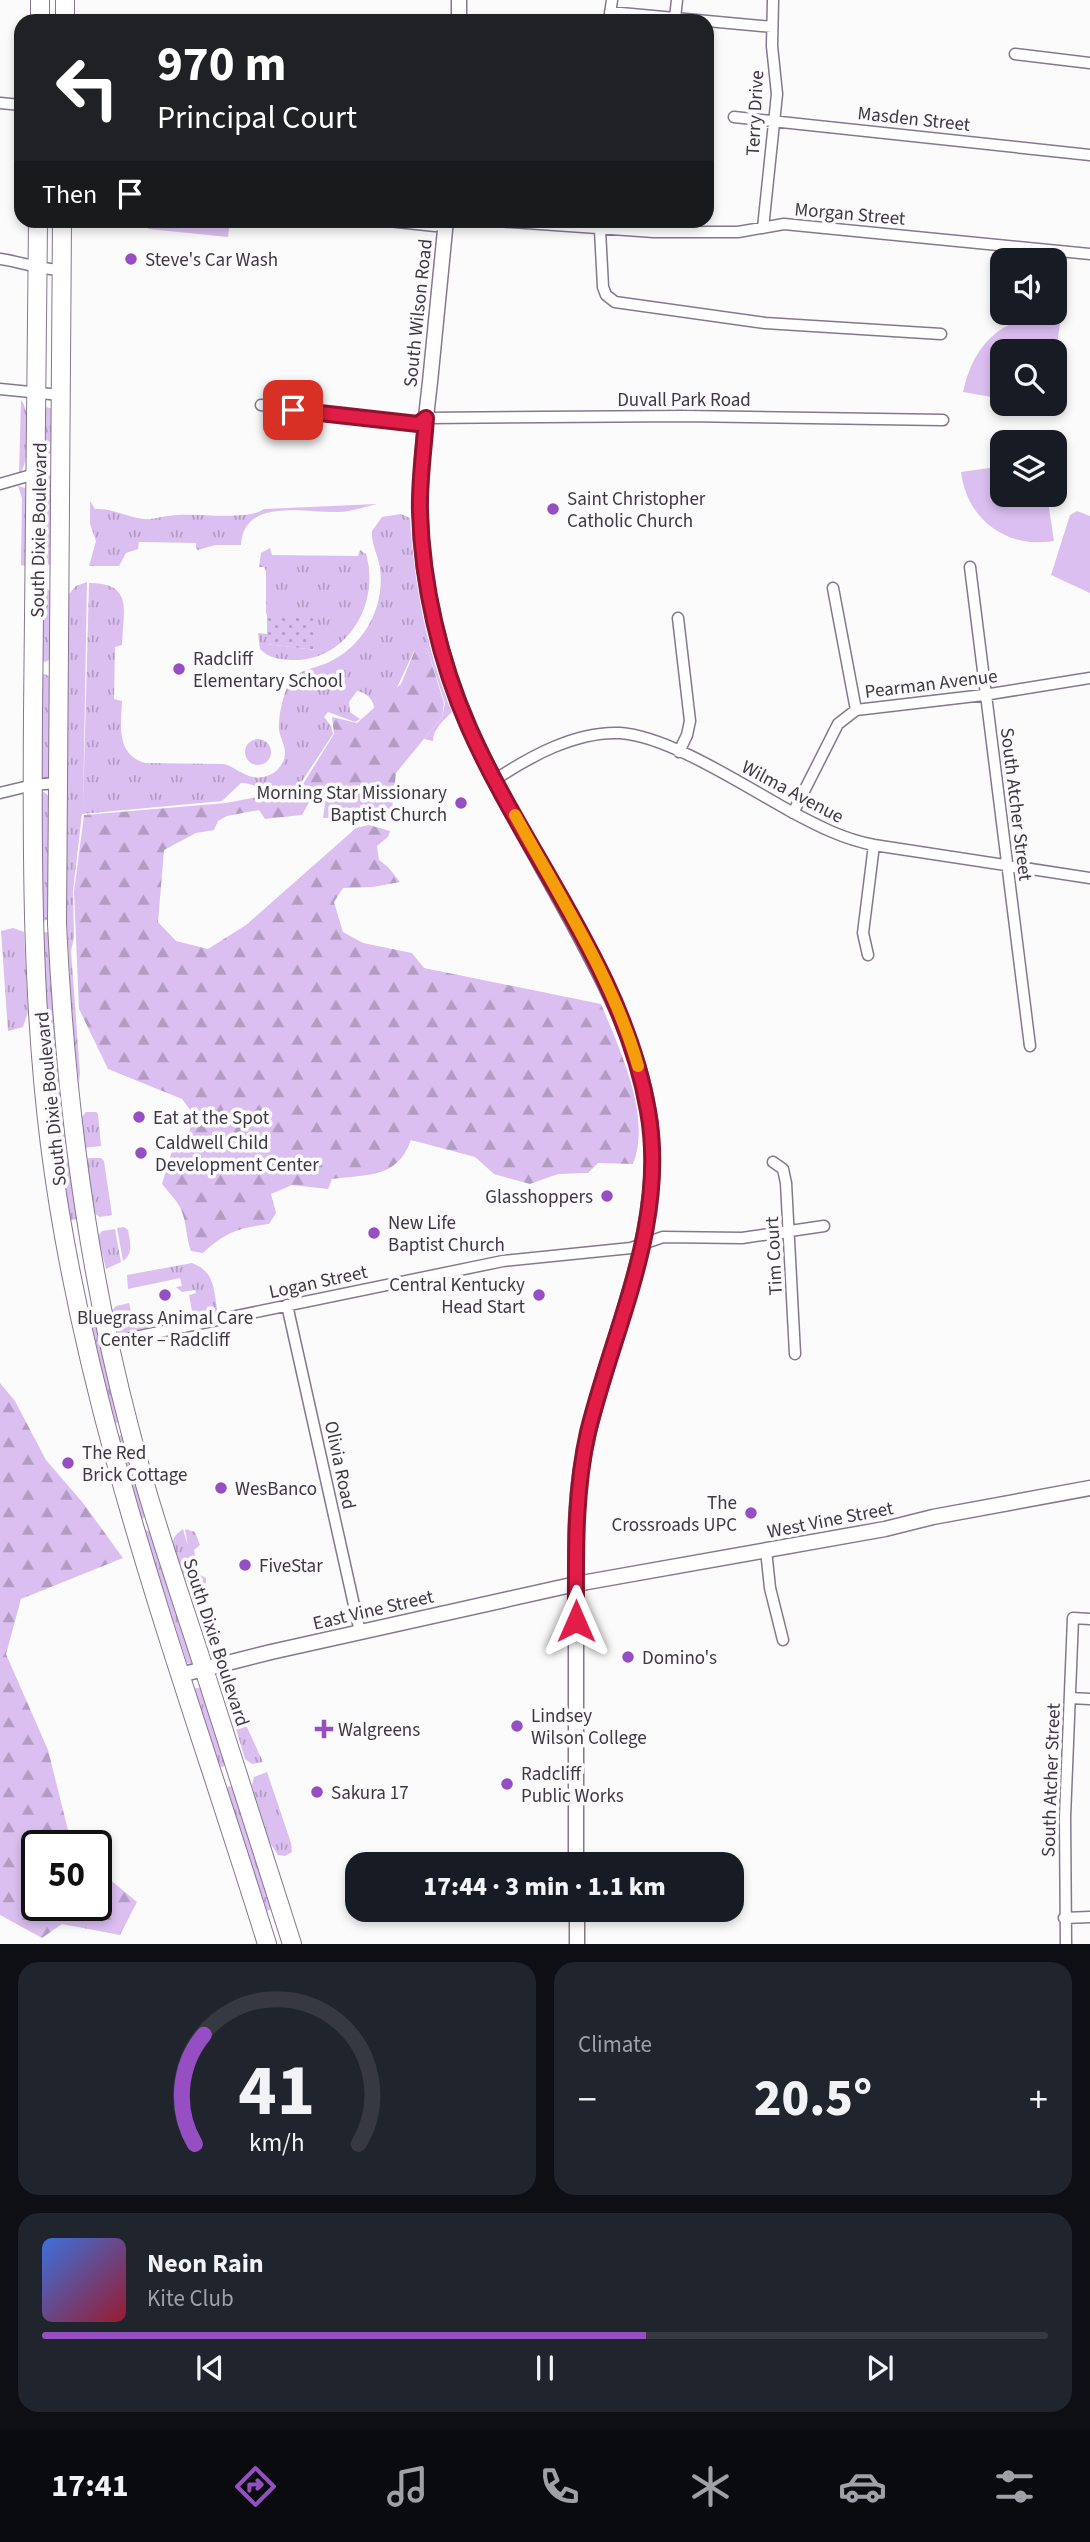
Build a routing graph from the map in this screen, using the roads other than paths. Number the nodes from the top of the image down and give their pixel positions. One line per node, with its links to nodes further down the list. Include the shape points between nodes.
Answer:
1 (773, 0): 5 (street, Terry Drive)
2 (610, 11): 3 (street)
3 (638, 14)
4 (714, 22): 5 (street)
5 (772, 27): 9 (street, Terry Drive, via 777,86)
6 (1015, 54): 7 (street)
7 (1090, 63)
8 (734, 117): 9 (street, Masden Street)
9 (774, 121): 10 (street, Masden Street); 17 (street, Terry Drive)
10 (1090, 155)
11 (38, 228): 21 (highway, South Dixie Boulevard)
12 (62, 228): 22 (highway, South Dixie Boulevard)
13 (449, 228): 28 (main road, South Wilson Road)
14 (576, 228): 18 (street, Morgan Street)
15 (628, 228): 18 (street, Morgan Street)
16 (683, 228): 17 (street, Morgan Street, via 738,232)
17 (763, 228): 19 (street, Morgan Street, via 784,224)
18 (600, 230): 23 (street, via 603,287 615,302 765,323)
19 (1090, 254)
20 (0, 258): 21 (street)
21 (38, 269): 22 (street); 25 (highway, South Dixie Boulevard)
22 (61, 270): 26 (highway, South Dixie Boulevard)
23 (941, 334)
24 (0, 389): 25 (street)
25 (36, 394): 26 (street); 31 (highway, South Dixie Boulevard)
26 (61, 395): 30 (highway, South Dixie Boulevard)
27 (261, 405): 28 (street, Duvall Park Road, via 418,424)
28 (426, 418): 29 (street, Duvall Park Road); 40 (main road, South Wilson Road, via 420,512 429,592 460,704)
29 (943, 420)
30 (61, 466): 31 (street); 41 (highway, South Dixie Boulevard)
31 (35, 469): 32 (street); 42 (highway, South Dixie Boulevard)
32 (0, 484)
33 (970, 567): 37 (street, South Atcher Street)
34 (834, 588): 38 (street)
35 (678, 618): 39 (street, via 690,721)
36 (1090, 678): 37 (street, Pearman Avenue)
37 (984, 695): 38 (street, Pearman Avenue); 46 (street, South Atcher Street)
38 (856, 710): 44 (street, Pearman Avenue, via 838,724)
39 (679, 752): 40 (street, Wilma Avenue, via 646,738 608,733 559,746); 44 (street, Wilma Avenue)
40 (496, 779): 53 (main road, South Wilson Road, via 604,981 636,1058 652,1138 652,1185)
41 (56, 783): 42 (street); 55 (highway, South Dixie Boulevard, via 61,1013 87,1226)
42 (33, 785): 43 (street); 64 (highway, South Dixie Boulevard, via 32,897 39,1033 63,1228 100,1409)
43 (0, 793)
44 (793, 813): 45 (street, Wilma Avenue, via 830,832)
45 (874, 845): 46 (street, Wilma Avenue); 48 (street, via 863,933)
46 (1007, 865): 47 (street, Wilma Avenue); 49 (street, South Atcher Street)
47 (1090, 878)
48 (868, 955)
49 (1030, 1046)
50 (773, 1162): 52 (street, Tim Court, via 785,1175)
51 (824, 1226): 52 (street, Logan Street)
52 (789, 1231): 53 (street, Logan Street, via 742,1238 663,1237); 56 (street, Tim Court)
53 (644, 1244): 54 (street, Logan Street, via 503,1261); 59 (main road, South Wilson Road, via 581,1467)
54 (287, 1305): 55 (street, Logan Street); 61 (street, Olivia Road)
55 (109, 1344): 63 (highway, South Dixie Boulevard, via 145,1484)
56 (795, 1354)
57 (1090, 1488): 58 (main road, West Vine Street)
58 (766, 1550): 59 (main road, West Vine Street); 62 (street)
59 (576, 1584): 61 (main road, East Vine Street); 67 (main road, South Wilson Road)
60 (1090, 1619): 65 (street, South Atcher Street, via 1073,1618)
61 (360, 1632): 63 (main road, East Vine Street)
62 (783, 1640)
63 (204, 1669): 64 (main road, East Vine Street); 72 (highway, South Dixie Boulevard)
64 (180, 1675): 71 (highway, South Dixie Boulevard)
65 (1070, 1698): 66 (street); 69 (street, South Atcher Street)
66 (1090, 1699)
67 (576, 1852)
68 (1090, 1917): 69 (street)
69 (1064, 1918): 74 (street, South Atcher Street)
70 (577, 1922): 73 (main road)
71 (267, 1944)
72 (292, 1944)
73 (577, 1944)
74 (1066, 1944)

